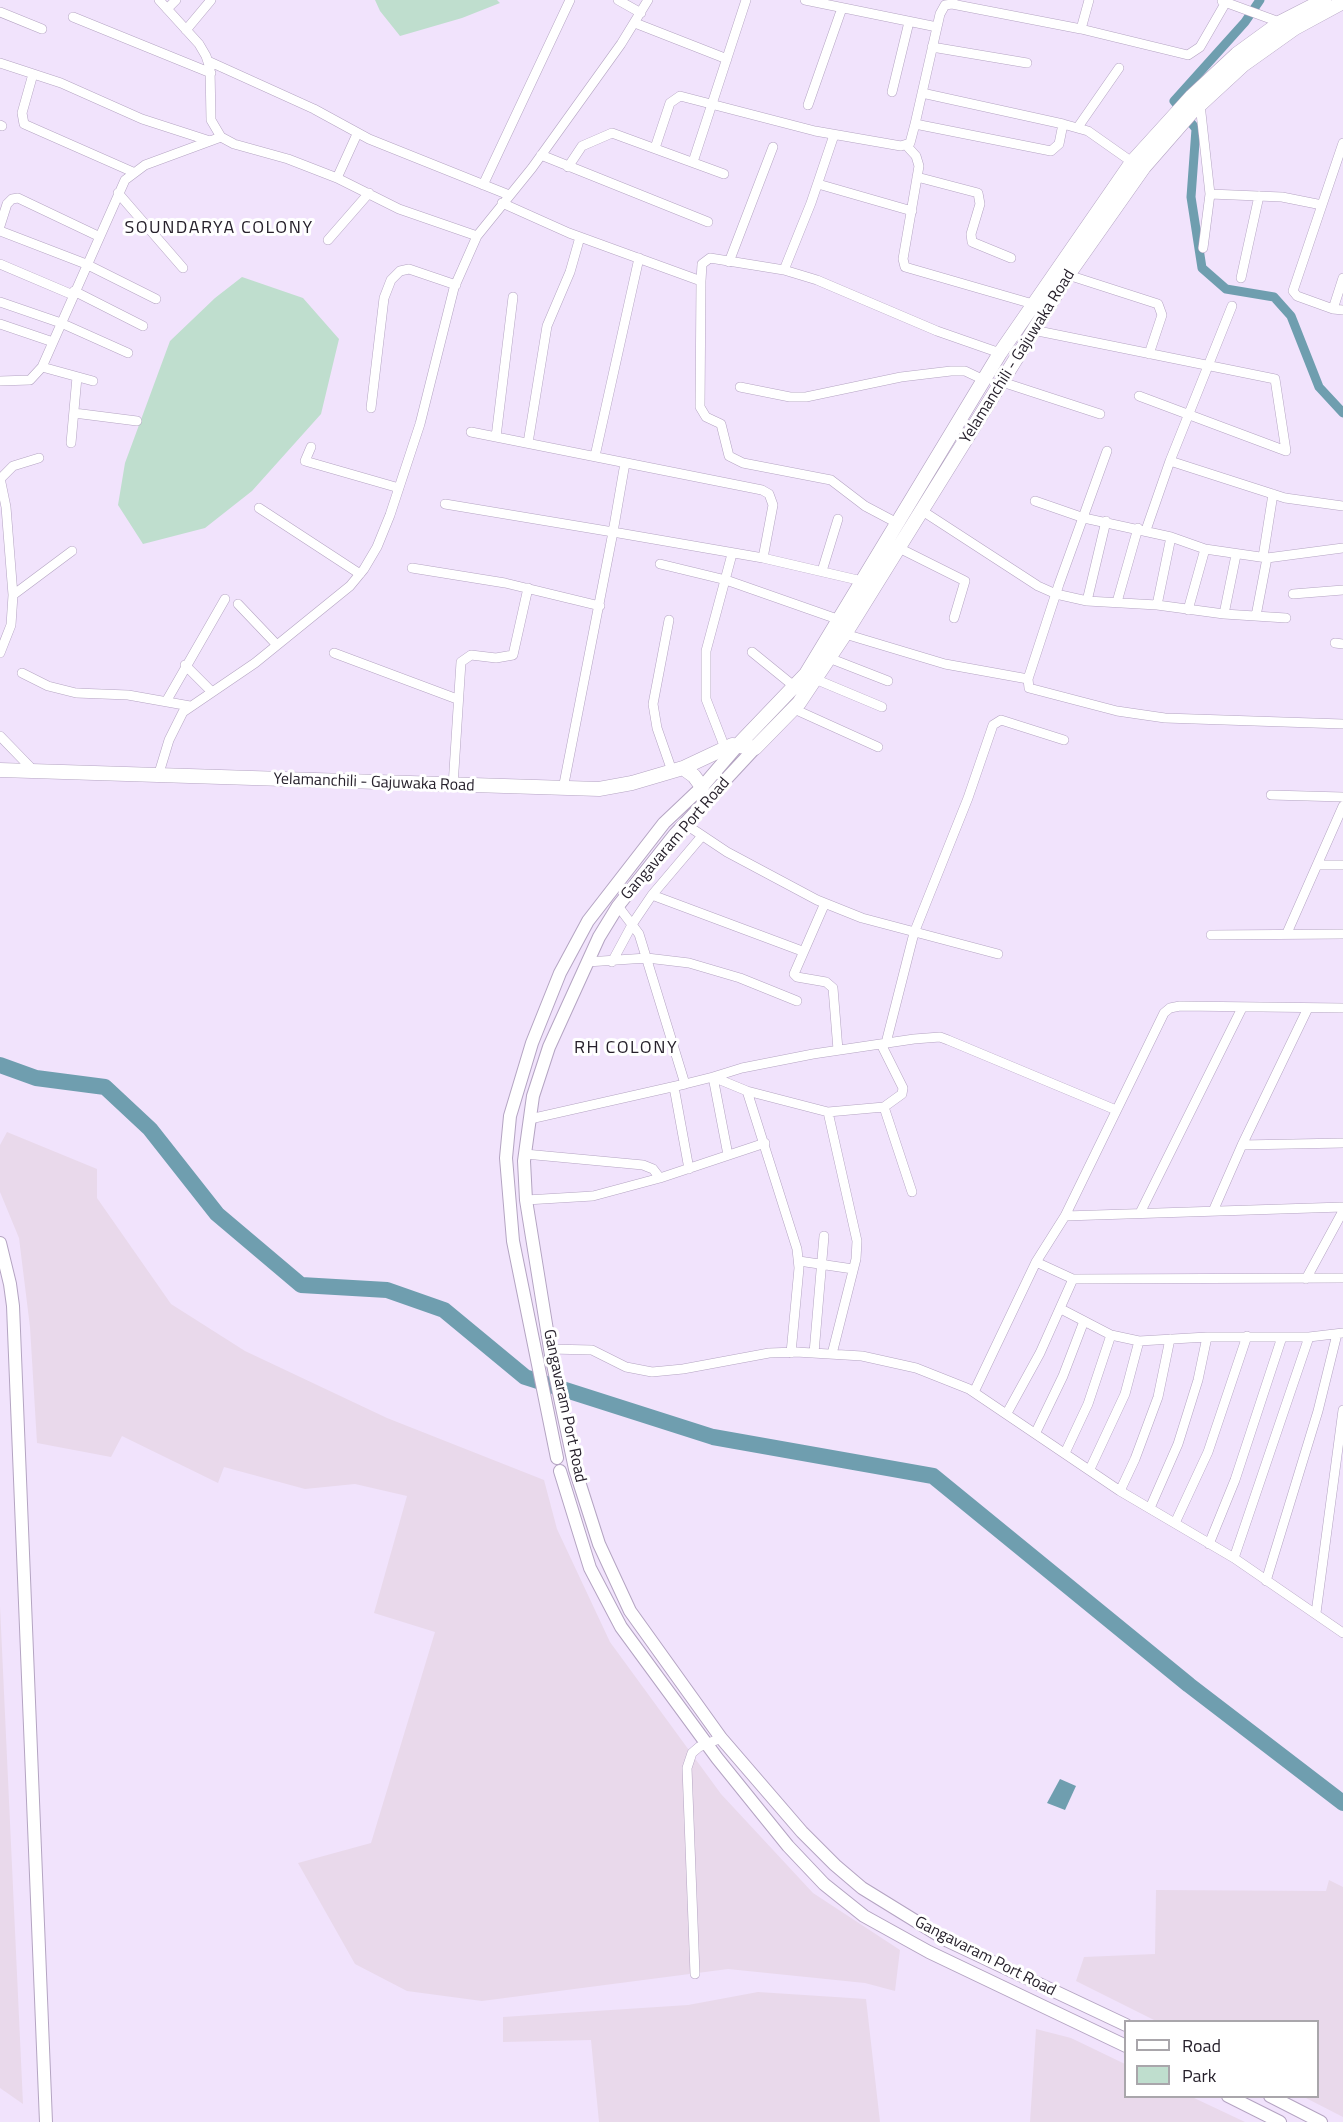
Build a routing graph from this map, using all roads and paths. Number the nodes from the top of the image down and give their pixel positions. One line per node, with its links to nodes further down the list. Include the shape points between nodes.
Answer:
1 (159, 0): 16 (street)
2 (176, 0): 16 (street)
3 (211, 0): 27 (street)
4 (570, 0): 61 (street)
5 (618, 0): 18 (street)
6 (648, 0): 18 (street)
7 (746, 0): 29 (street)
8 (805, 0): 15 (street)
9 (1089, 0): 26 (street)
10 (1324, 0): 21 (main road, Yelamanchili - Gajuwaka Road)
11 (1223, 1): 14 (street); 26 (street, via 1200,47 1188,55)
12 (953, 2): 23 (street, via 943,8); 26 (street)
13 (1343, 2): 24 (main road, Yelamanchili - Gajuwaka Road)
14 (1237, 3): 21 (street)
15 (848, 5): 20 (street); 40 (street)
16 (167, 9): 27 (street)
17 (0, 12): 25 (street)
18 (641, 13): 22 (street)
19 (73, 17): 35 (street)
20 (909, 21): 23 (street); 36 (street)
21 (1281, 22): 24 (street); 38 (main road, Yelamanchili - Gajuwaka Road, via 1237,54)
22 (635, 23): 29 (street); 53 (street)
23 (937, 27): 28 (street)
24 (1295, 28): 38 (main road, Yelamanchili - Gajuwaka Road)
25 (42, 29)
26 (1081, 29)
27 (186, 30): 30 (street)
28 (932, 47): 32 (street); 37 (street)
29 (728, 59): 39 (street)
30 (208, 61): 35 (street); 44 (street, via 271,88)
31 (0, 63): 34 (street)
32 (1027, 63)
33 (1119, 68): 43 (street)
34 (33, 74): 47 (street); 57 (street, via 22,113 24,124)
35 (211, 74): 46 (street, via 211,120)
36 (892, 92)
37 (922, 93): 41 (street); 42 (street)
38 (1195, 104): 52 (main road, Yelamanchili - Gajuwaka Road); 65 (street)
39 (712, 105): 45 (street); 51 (street, via 685,96 675,97); 54 (street)
40 (808, 105)
41 (915, 124): 42 (street, via 1046,152 1056,149); 49 (street)
42 (1063, 124): 43 (street)
43 (1078, 127): 55 (street)
44 (357, 134): 60 (street); 61 (street)
45 (834, 135): 49 (street); 62 (street)
46 (221, 137): 47 (street); 60 (street)
47 (210, 141): 57 (street)
48 (1343, 143): 69 (street)
49 (906, 145): 59 (street, via 918,160)
50 (773, 147): 81 (street)
51 (655, 148): 54 (street); 56 (street, via 608,134 579,149)
52 (1149, 152): 55 (main road, Yelamanchili - Gajuwaka Road); 86 (main road, Yelamanchili - Gajuwaka Road)
53 (541, 155): 56 (street); 66 (street)
54 (693, 162): 58 (street)
55 (1132, 162): 95 (main road, Yelamanchili - Gajuwaka Road)
56 (568, 167): 71 (street)
57 (133, 172): 63 (street)
58 (724, 174)
59 (917, 177): 70 (street); 80 (street, via 978,192 980,204 972,243)
60 (337, 178): 64 (street)
61 (483, 184): 66 (street)
62 (818, 184): 70 (street); 85 (street)
63 (118, 193): 74 (street); 84 (street)
64 (369, 193): 75 (street); 77 (street)
65 (1210, 194): 67 (street); 78 (street)
66 (509, 195): 68 (street)
67 (1259, 196): 69 (street); 87 (street)
68 (502, 203): 75 (street); 76 (street)
69 (1322, 205): 97 (street, via 1293,291 1297,296)
70 (912, 211): 95 (street, via 903,259 907,270)
71 (708, 222)
72 (0, 226): 74 (street, via 7,204 18,198)
73 (0, 231): 83 (street)
74 (98, 236): 83 (street)
75 (477, 237): 90 (street)
76 (580, 237): 79 (street); 123 (street, via 548,326)
77 (328, 240)
78 (1203, 248)
79 (639, 258): 89 (street); 126 (street)
80 (1011, 258)
81 (729, 262): 85 (street); 89 (street, via 705,260)
82 (0, 264): 91 (street)
83 (86, 264): 91 (street); 93 (street)
84 (183, 268)
85 (784, 270): 104 (street)
86 (1068, 275): 101 (main road, Yelamanchili - Gajuwaka Road); 105 (street, via 1158,303 1162,315)
87 (1241, 278)
88 (1343, 278): 97 (street)
89 (701, 281): 141 (street, via 700,407 706,417 721,424 729,456 743,463 831,480)
90 (456, 285): 115 (street, via 409,269 390,280 384,298); 131 (street)
91 (74, 293): 98 (street); 100 (street)
92 (513, 297): 121 (street)
93 (156, 299)
94 (0, 302): 98 (street)
95 (1034, 304): 104 (main road, Yelamanchili - Gajuwaka Road)
96 (1233, 306): 106 (street)
97 (1338, 309)
98 (61, 323): 102 (street); 103 (street)
99 (0, 324): 102 (street)
100 (143, 326)
101 (1033, 330): 105 (street); 112 (main road, Yelamanchili - Gajuwaka Road)
102 (53, 342): 107 (street)
103 (128, 353)
104 (1000, 353): 109 (main road, Yelamanchili - Gajuwaka Road)
105 (1149, 354): 106 (street)
106 (1209, 366): 118 (street); 118 (street, via 1275,379 1286,451)
107 (42, 368): 108 (street); 110 (street, via 30,380)
108 (77, 377): 111 (street); 116 (street)
109 (984, 380): 113 (street, via 951,371 806,397); 141 (main road, Yelamanchili - Gajuwaka Road)
110 (0, 381)
111 (93, 381)
112 (1002, 382): 117 (street); 137 (main road, Yelamanchili - Gajuwaka Road)
113 (740, 387)
114 (1139, 396): 118 (street)
115 (372, 408)
116 (74, 413): 119 (street); 122 (street)
117 (1100, 414)
118 (1189, 415): 128 (street)
119 (137, 421)
120 (471, 432): 121 (street)
121 (496, 437): 123 (street)
122 (71, 443)
123 (528, 443): 126 (street)
124 (311, 447): 131 (street, via 305,460)
125 (1107, 451): 138 (street)
126 (595, 456): 129 (street)
127 (39, 458): 130 (street, via 13,466)
128 (1170, 461): 132 (street); 142 (street)
129 (625, 463): 143 (street); 152 (street, via 769,494 773,505)
130 (0, 479): 163 (street)
131 (399, 488): 156 (street, via 377,547)
132 (1273, 495): 135 (street); 151 (street)
133 (1035, 501): 138 (street)
134 (445, 504): 143 (street)
135 (1343, 506)
136 (259, 508): 156 (street)
137 (921, 510): 145 (main road, Yelamanchili - Gajuwaka Road); 161 (street, via 1021,576)
138 (1084, 518): 140 (street); 161 (street)
139 (838, 519): 155 (street)
140 (1106, 521): 142 (street); 165 (street)
141 (899, 524): 158 (main road, Yelamanchili - Gajuwaka Road)
142 (1142, 529): 144 (street); 166 (street)
143 (613, 532): 149 (street); 169 (street)
144 (1171, 537): 147 (street); 168 (street)
145 (899, 548): 173 (street, via 964,581); 177 (main road, Yelamanchili - Gajuwaka Road)
146 (1343, 548): 151 (street)
147 (1205, 549): 150 (street); 170 (street)
148 (72, 551): 163 (street)
149 (732, 554): 152 (street); 157 (street)
150 (1236, 555): 151 (street); 171 (street)
151 (1265, 557): 172 (street)
152 (763, 558): 155 (street)
153 (660, 564): 157 (street)
154 (412, 568): 159 (street)
155 (822, 571): 158 (street)
156 (360, 574): 178 (street)
157 (726, 580): 176 (street); 200 (street, via 706,651 706,699)
158 (862, 581): 176 (main road, Yelamanchili - Gajuwaka Road)
159 (528, 588): 169 (street); 190 (street, via 513,655 465,658)
160 (1343, 590): 162 (street)
161 (1056, 594): 165 (street); 186 (street)
162 (1293, 594)
163 (13, 595): 181 (street, via 11,625)
164 (225, 599): 183 (street)
165 (1087, 601): 166 (street)
166 (1117, 602): 168 (street)
167 (238, 604): 178 (street)
168 (1157, 605): 170 (street)
169 (600, 606): 208 (street)
170 (1188, 610): 171 (street)
171 (1224, 614): 172 (street)
172 (1256, 616): 174 (street)
173 (954, 618)
174 (1286, 618)
175 (669, 620): 203 (street, via 653,704 657,728)
176 (840, 620): 188 (main road, Yelamanchili - Gajuwaka Road)
177 (845, 634): 182 (main road, Yelamanchili - Gajuwaka Road); 186 (street, via 945,664)
178 (277, 645): 189 (street)
179 (334, 652): 190 (street)
180 (752, 652): 188 (street)
181 (0, 653)
182 (829, 658): 185 (main road, Yelamanchili - Gajuwaka Road); 187 (street)
183 (185, 665): 189 (street); 191 (street)
184 (22, 673): 191 (street, via 48,686 76,693)
185 (815, 679): 193 (street); 194 (main road, Yelamanchili - Gajuwaka Road)
186 (1028, 679): 195 (street, via 1033,690 1140,715 1187,721)
187 (888, 681)
188 (795, 687): 198 (main road, Yelamanchili - Gajuwaka Road)
189 (211, 691): 192 (street)
190 (457, 699): 206 (street)
191 (167, 700): 192 (street)
192 (190, 706): 205 (street, via 175,724)
193 (882, 707)
194 (794, 709): 199 (street); 201 (main road, Yelamanchili - Gajuwaka Road)
195 (1343, 724)
196 (0, 736): 202 (street)
197 (1064, 740): 220 (street, via 1001,720 993,725)
198 (739, 744): 200 (main road, Yelamanchili - Gajuwaka Road); 201 (main road, Yelamanchili - Gajuwaka Road); 207 (street, Gangavaram Port Road)
199 (878, 747)
200 (725, 748): 203 (main road, Yelamanchili - Gajuwaka Road)
201 (755, 748): 212 (street, Gangavaram Port Road)
202 (32, 769): 204 (main road, Yelamanchili - Gajuwaka Road); 205 (main road, Yelamanchili - Gajuwaka Road)
203 (678, 769): 207 (main road, via 694,776); 208 (main road, Yelamanchili - Gajuwaka Road, via 599,789)
204 (0, 770)
205 (159, 773): 206 (main road, Yelamanchili - Gajuwaka Road)
206 (453, 786): 208 (main road, Yelamanchili - Gajuwaka Road)
207 (702, 787): 229 (street, Gangavaram Port Road, via 664,823 588,921)
208 (562, 789)
209 (1271, 795): 210 (street)
210 (1343, 797)
211 (1343, 806): 214 (street)
212 (685, 824): 213 (street); 218 (street, Gangavaram Port Road)
213 (702, 836): 216 (street); 217 (street, via 779,882)
214 (1319, 865): 215 (street); 221 (street)
215 (1343, 865)
216 (652, 895): 219 (street); 224 (street)
217 (825, 903): 220 (street); 224 (street)
218 (618, 906): 219 (street); 227 (street, Gangavaram Port Road)
219 (633, 923): 226 (street); 228 (street)
220 (914, 933): 225 (street); 235 (street)
221 (1287, 933): 222 (street); 223 (street)
222 (1343, 934)
223 (1211, 935)
224 (802, 951): 236 (street, via 795,975 826,982 833,988)
225 (998, 954)
226 (647, 958): 228 (street); 230 (street, via 715,970); 238 (street)
227 (587, 962): 228 (street); 231 (street, Gangavaram Port Road)
228 (612, 962)
229 (549, 999): 231 (street); 286 (street, Gangavaram Port Road, via 520,1081 506,1141 509,1217)
230 (797, 1000)
231 (567, 1006): 244 (street, Gangavaram Port Road, via 549,1047)
232 (1242, 1008): 233 (street); 242 (street, via 1170,1008 1164,1012); 256 (street)
233 (1308, 1008): 234 (street); 247 (street)
234 (1343, 1008)
235 (884, 1043): 236 (street); 241 (street, via 903,1088 902,1094); 242 (street, via 940,1037)
236 (838, 1050): 237 (street)
237 (713, 1077): 238 (street); 240 (street); 249 (street)
238 (685, 1084): 239 (street)
239 (674, 1087): 244 (street); 250 (street)
240 (747, 1091): 243 (street); 245 (street)
241 (884, 1107): 243 (street); 252 (street)
242 (1116, 1110): 257 (street)
243 (828, 1112): 263 (street, via 855,1226)
244 (530, 1119): 248 (street, Gangavaram Port Road)
245 (765, 1143): 249 (street); 260 (street)
246 (1343, 1143): 247 (street)
247 (1242, 1145): 254 (street)
248 (530, 1154): 251 (street, via 643,1165); 253 (street, Gangavaram Port Road)
249 (728, 1155): 250 (street)
250 (688, 1169): 251 (street)
251 (660, 1178): 253 (street, via 593,1196)
252 (912, 1192)
253 (532, 1200): 277 (street, Gangavaram Port Road)
254 (1214, 1209): 255 (street); 256 (street)
255 (1343, 1209): 266 (street)
256 (1140, 1213): 257 (street)
257 (1065, 1216): 261 (street)
258 (824, 1236): 262 (street)
259 (0, 1243): 304 (street, via 13,1306)
260 (799, 1261): 262 (street); 278 (street)
261 (1036, 1262): 265 (street); 281 (street)
262 (821, 1263): 263 (street); 279 (street)
263 (853, 1269): 280 (street)
264 (1343, 1278): 266 (street)
265 (1072, 1279): 266 (street); 267 (street)
266 (1306, 1279)
267 (1061, 1308): 268 (street); 283 (street)
268 (1084, 1321): 270 (street); 284 (street)
269 (1340, 1334): 274 (street); 294 (street)
270 (1111, 1335): 276 (street); 285 (street, via 1088,1404)
271 (1247, 1336): 272 (street); 273 (street); 291 (street, via 1208,1452)
272 (1207, 1337): 275 (street); 290 (street, via 1178,1444)
273 (1282, 1337): 274 (street); 292 (street)
274 (1309, 1337): 293 (street)
275 (1170, 1339): 276 (street); 289 (street, via 1158,1397)
276 (1139, 1341): 287 (street, via 1125,1394)
277 (551, 1352): 278 (street, via 585,1349 626,1367 652,1372 746,1356); 297 (street, Gangavaram Port Road, via 573,1460 599,1544 630,1611)
278 (790, 1353): 279 (street)
279 (814, 1353): 280 (street)
280 (832, 1354): 281 (street, via 893,1361)
281 (972, 1391): 283 (street)
282 (1343, 1410): 295 (street)
283 (1007, 1413): 284 (street)
284 (1036, 1432): 285 (street)
285 (1065, 1453): 287 (street)
286 (557, 1458): 288 (street)
287 (1090, 1469): 289 (street)
288 (560, 1471): 298 (street, Gangavaram Port Road, via 582,1547 598,1585 621,1627)
289 (1120, 1491): 290 (street)
290 (1150, 1508): 291 (street)
291 (1175, 1523): 292 (street)
292 (1209, 1544): 293 (street)
293 (1234, 1558): 294 (street)
294 (1266, 1581): 295 (street)
295 (1316, 1613): 296 (street)
296 (1343, 1633)
297 (721, 1738): 298 (street); 300 (street, Gangavaram Port Road, via 802,1832 862,1888 948,1941)
298 (706, 1743): 299 (street, via 692,1753 687,1768); 301 (street, Gangavaram Port Road, via 788,1846 824,1884 864,1916 928,1952)
299 (696, 1974)
300 (1124, 2025)
301 (1124, 2046)
302 (1230, 2098): 305 (street)
303 (1272, 2098): 306 (street)
304 (46, 2122)
305 (1281, 2122)
306 (1321, 2122)

